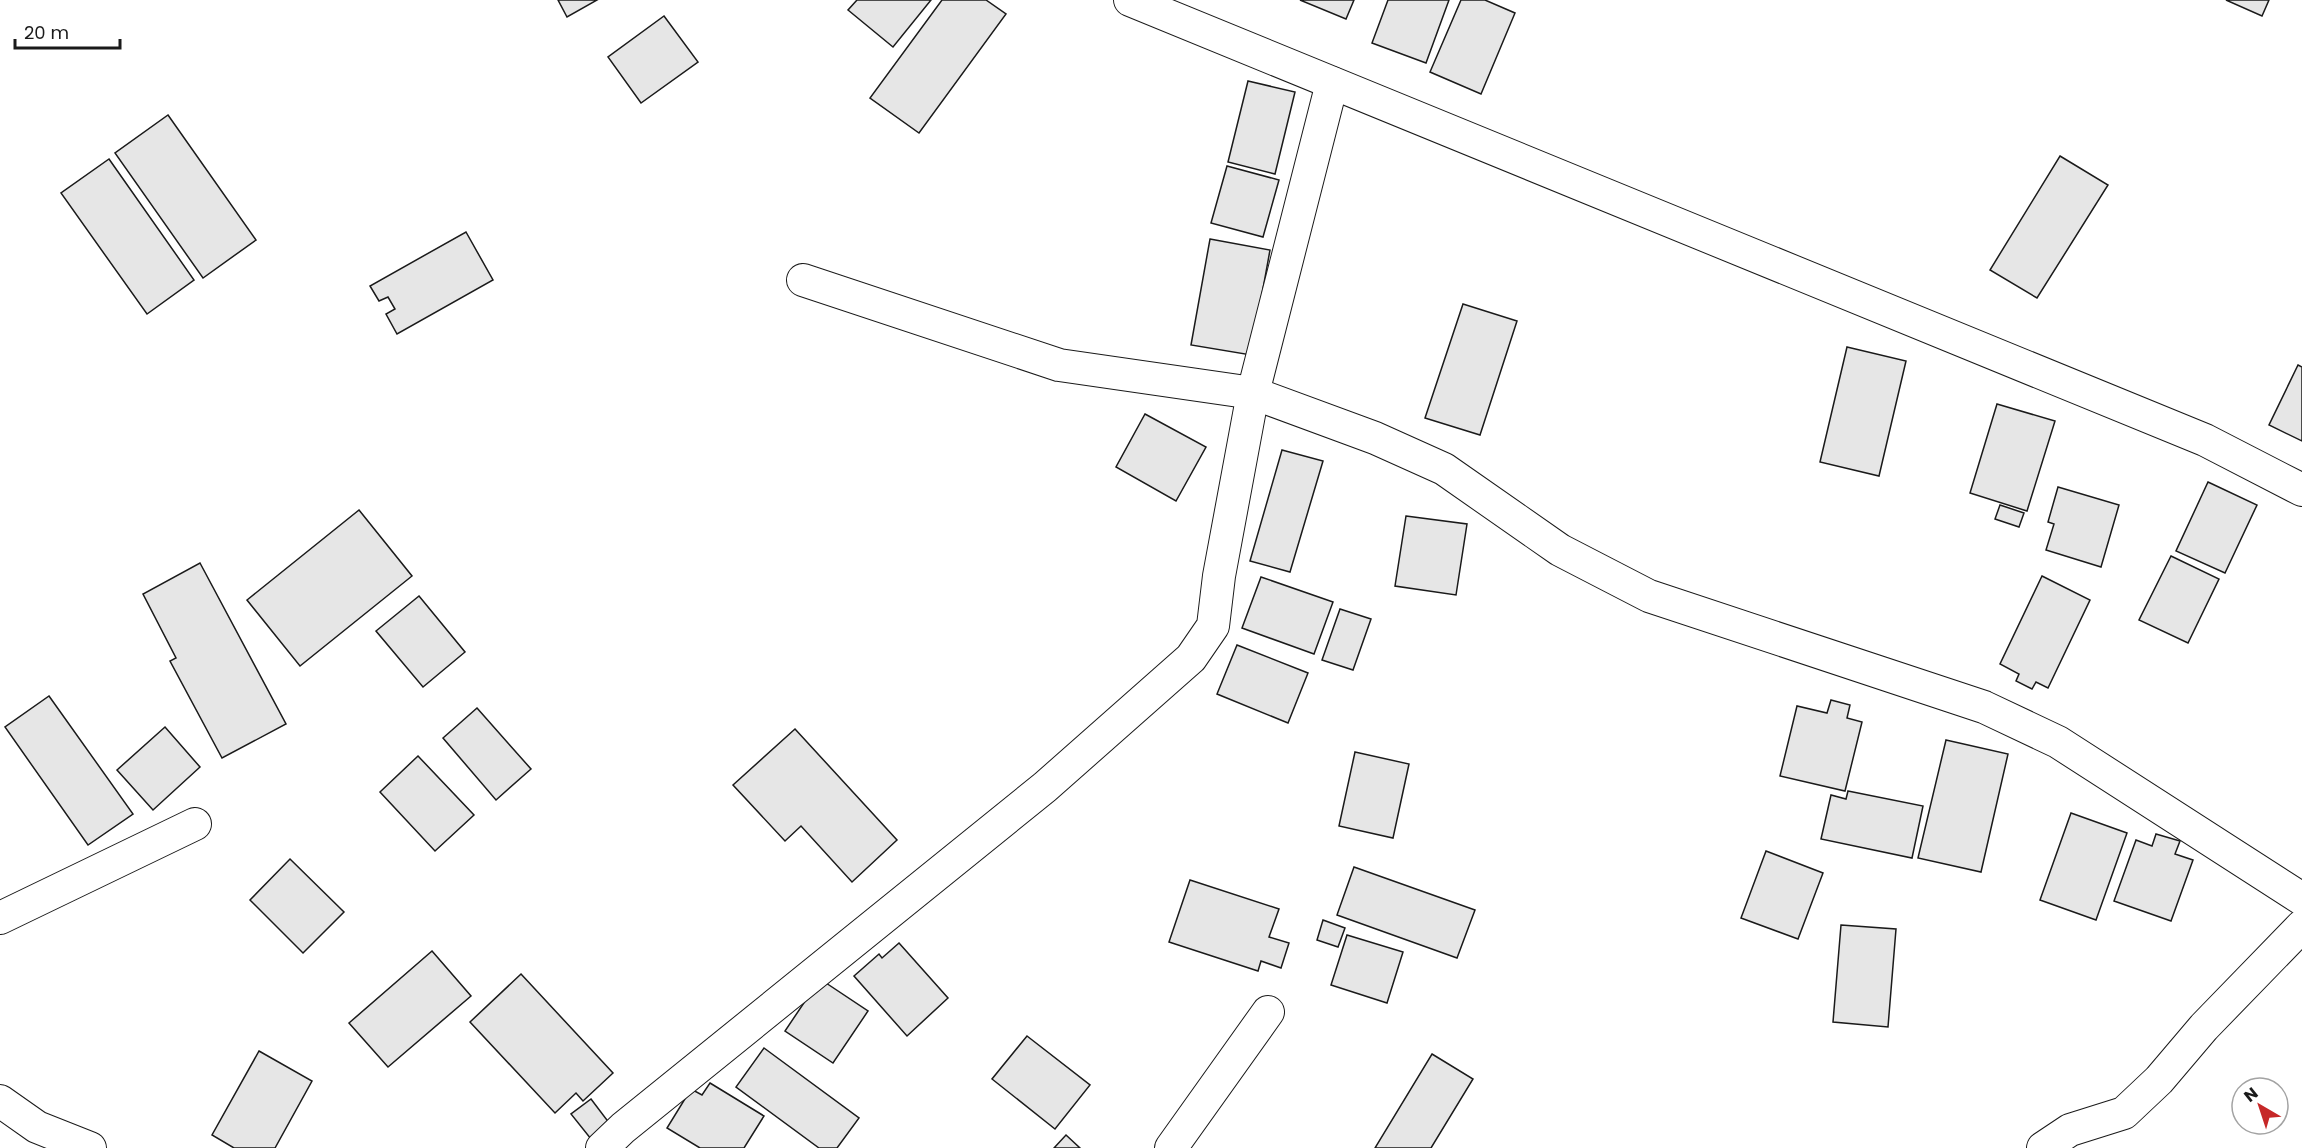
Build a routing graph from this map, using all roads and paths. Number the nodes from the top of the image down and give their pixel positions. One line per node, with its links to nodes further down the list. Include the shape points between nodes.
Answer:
1 (1130, 0): 2 (street)
2 (1332, 82): 4 (street); 5 (street, via 2205,440)
3 (803, 280): 4 (street, via 1059,365)
4 (1253, 393): 7 (street, via 1375,438 1444,469 1560,550 1649,596 1984,707 2048,737); 13 (street, via 1213,626 1191,658 1044,787)
5 (2302, 490)
6 (195, 824): 8 (street)
7 (2302, 899)
8 (0, 918)
9 (2302, 926): 15 (street, via 2204,1027 2160,1080 2124,1113 2070,1130)
10 (1268, 1012): 14 (street)
11 (0, 1101): 12 (street, via 37,1126)
12 (90, 1148)
13 (602, 1148)
14 (1172, 1148)
15 (2043, 1148)

